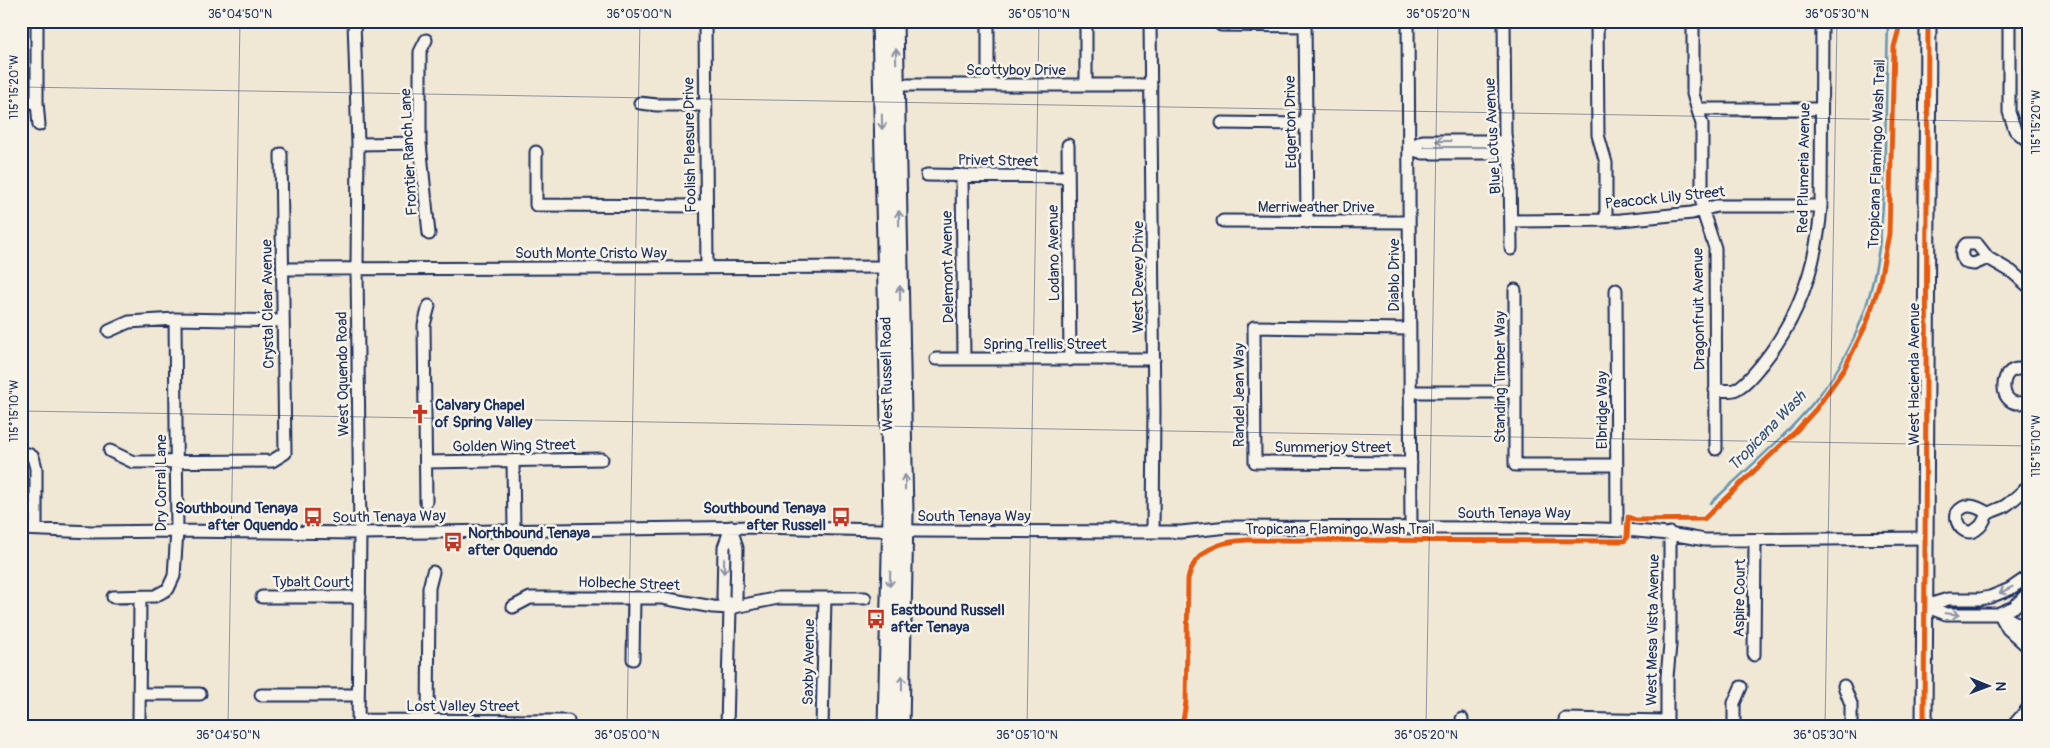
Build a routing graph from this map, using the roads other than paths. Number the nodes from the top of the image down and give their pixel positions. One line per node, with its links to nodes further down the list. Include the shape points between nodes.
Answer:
1 (37, 21): 25 (street)
2 (354, 21): 35 (street, West Oquendo Road)
3 (704, 21): 27 (street, Foolish Pleasure Drive)
4 (880, 21): 19 (main road, West Russell Road)
5 (895, 21): 20 (main road, West Russell Road, one-way to 5)
6 (1150, 21): 23 (street, West Dewey Drive)
7 (1408, 21): 38 (street, Diablo Drive)
8 (1504, 21): 37 (street, Blue Lotus Avenue)
9 (1597, 21): 48 (street, via 1598,136 1606,163)
10 (1693, 21): 28 (street, Dragonfruit Avenue, via 1693,94)
11 (1822, 21): 29 (street, Red Plumeria Avenue)
12 (1928, 21): 101 (main road, West Hacienda Avenue)
13 (2008, 21): 33 (street, via 2008,112 2015,130)
14 (1305, 24): 17 (street); 31 (street, Edgerton Drive)
15 (988, 25): 21 (street)
16 (1086, 25): 22 (street)
17 (1221, 25)
18 (426, 40): 34 (street, Frontier Ranch Lane, via 420,52)
19 (881, 85): 20 (street, Scottyboy Drive); 55 (main road, West Russell Road, one-way to 55)
20 (897, 85): 21 (street, Scottyboy Drive); 56 (main road, West Russell Road, one-way to 20)
21 (988, 85): 22 (street, Scottyboy Drive)
22 (1086, 85): 23 (street, Scottyboy Drive)
23 (1152, 85): 70 (street, West Dewey Drive)
24 (21, 102): 25 (street)
25 (37, 102): 32 (street)
26 (640, 103): 27 (street)
27 (704, 105): 44 (street, Foolish Pleasure Drive)
28 (1698, 109): 29 (street); 46 (street, Dragonfruit Avenue, via 1702,124)
29 (1821, 109): 45 (street, Red Plumeria Avenue)
30 (1222, 123): 31 (street)
31 (1306, 124): 50 (street, Edgerton Drive)
32 (39, 125)
33 (2029, 142)
34 (420, 143): 35 (street); 52 (street, Frontier Ranch Lane)
35 (358, 144): 57 (street, West Oquendo Road)
36 (1068, 145): 43 (street, Lodano Avenue)
37 (1506, 146): 38 (street, via 1496,141 1423,141); 47 (street, Blue Lotus Avenue)
38 (1409, 148): 51 (street, Diablo Drive)
39 (536, 152): 44 (street, via 536,205)
40 (281, 154): 59 (street, Crystal Clear Avenue)
41 (927, 175): 42 (street, Privet Street)
42 (962, 175): 43 (street, Privet Street); 69 (street, Delemont Avenue)
43 (1068, 177): 71 (street, Lodano Avenue)
44 (706, 206): 58 (street, Foolish Pleasure Drive)
45 (1821, 206): 46 (street, Peacock Lily Street, via 1716,206); 73 (street, Red Plumeria Avenue, via 1810,274 1784,333 1748,380 1735,390)
46 (1702, 209): 48 (street, Peacock Lily Street, via 1692,213); 73 (street, Dragonfruit Avenue, via 1716,248)
47 (1512, 220): 48 (street, Peacock Lily Street); 53 (street, Blue Lotus Avenue)
48 (1606, 220)
49 (1223, 221): 50 (street, Merriweather Drive)
50 (1308, 222): 51 (street, Merriweather Drive)
51 (1409, 222): 66 (street, Diablo Drive)
52 (429, 234)
53 (1511, 249)
54 (1988, 258): 60 (street)
55 (884, 267): 56 (street, South Monte Cristo Way); 58 (street, South Monte Cristo Way); 96 (main road, West Russell Road)
56 (900, 267): 96 (main road, West Russell Road, one-way to 56)
57 (357, 268): 58 (street, South Monte Cristo Way); 59 (street, South Monte Cristo Way); 99 (street, West Oquendo Road)
58 (707, 268)
59 (283, 269): 65 (street, Crystal Clear Avenue)
60 (2029, 287)
61 (1515, 290): 75 (street, Standing Timber Way)
62 (1616, 290): 86 (street, Elbridge Way)
63 (429, 306): 83 (street, via 424,324)
64 (175, 319): 65 (street); 67 (street, via 129,322); 81 (street, Dry Corral Lane)
65 (283, 321): 81 (street, Crystal Clear Avenue, via 285,453 272,461)
66 (1410, 328): 74 (street, Diablo Drive); 84 (street, Randel Jean Way, via 1254,327)
67 (109, 331)
68 (936, 359): 69 (street, Spring Trellis Street)
69 (964, 359): 71 (street, Spring Trellis Street)
70 (1154, 359): 71 (street, Spring Trellis Street); 98 (street, West Dewey Drive)
71 (1070, 360)
72 (2029, 372): 76 (street, via 2012,371 2005,378 2003,387 2013,402)
73 (1715, 390): 77 (street, Dragonfruit Avenue)
74 (1410, 392): 75 (street); 85 (street, Diablo Drive)
75 (1515, 392): 86 (street, Standing Timber Way, via 1515,465)
76 (2029, 400)
77 (1716, 449)
78 (110, 450): 81 (street, via 133,462)
79 (21, 454): 93 (street, via 33,457 36,468)
80 (602, 459): 82 (street, Golden Wing Street)
81 (176, 460): 97 (street, Dry Corral Lane)
82 (513, 461): 83 (street, Golden Wing Street); 95 (street)
83 (426, 462): 88 (street)
84 (1254, 462): 85 (street, Summerjoy Street)
85 (1411, 463): 91 (street, Diablo Drive)
86 (1617, 465): 94 (street, Elbridge Way)
87 (2029, 485): 89 (street, via 2007,505)
88 (426, 502)
89 (1988, 513)
90 (731, 527): 95 (street, South Tenaya Way); 96 (street, South Tenaya Way); 115 (street, via 737,548 736,598)
91 (1411, 528): 94 (street, South Tenaya Way); 98 (street, South Tenaya Way, via 1228,527)
92 (21, 529): 93 (street, South Tenaya Way)
93 (36, 529): 97 (street, South Tenaya Way)
94 (1617, 529): 100 (street, South Tenaya Way)
95 (514, 530): 99 (street, South Tenaya Way)
96 (898, 530): 98 (street, South Tenaya Way); 136 (main road, West Russell Road, one-way to 136); 137 (main road, West Russell Road, one-way to 96)
97 (177, 531): 99 (street, South Tenaya Way); 109 (street, Dry Corral Lane, via 176,570 170,585 160,595)
98 (1153, 532)
99 (360, 533): 108 (street, West Oquendo Road)
100 (1670, 533): 102 (street, South Tenaya Way, via 1705,540); 133 (street, West Mesa Vista Avenue)
101 (1926, 538): 102 (street, South Tenaya Way); 113 (main road, West Hacienda Avenue)
102 (1755, 540): 119 (street, Aspire Court)
103 (433, 572): 131 (street, via 429,588)
104 (2029, 576): 113 (street, one-way to 113, via 1990,597 1948,599)
105 (2029, 592): 116 (street, via 2014,607)
106 (113, 597): 109 (street, Dry Corral Lane)
107 (262, 597): 108 (street, Tybalt Court)
108 (360, 597): 126 (street, West Oquendo Road)
109 (140, 598): 123 (street)
110 (634, 598): 114 (street, Holbeche Street, via 530,598); 115 (street, Holbeche Street, via 674,598); 120 (street)
111 (825, 598): 112 (street, Holbeche Street); 115 (street, Holbeche Street, via 778,598); 135 (street, Saxby Avenue)
112 (865, 598)
113 (1925, 606): 116 (street, one-way to 116, via 1946,614); 140 (main road, West Hacienda Avenue)
114 (513, 607)
115 (730, 608): 134 (street)
116 (1999, 613): 117 (street); 118 (street, via 2008,629)
117 (2029, 635)
118 (2029, 648)
119 (1754, 655)
120 (633, 659)
121 (1844, 686): 139 (street, via 1851,704)
122 (1741, 687): 138 (street, via 1734,702)
123 (140, 694): 124 (street); 128 (street)
124 (200, 694)
125 (261, 695): 126 (street)
126 (358, 695): 129 (street, West Oquendo Road)
127 (2029, 707): 141 (street)
128 (139, 721)
129 (358, 723): 131 (street, Lost Valley Street)
130 (1565, 723): 133 (street)
131 (428, 724): 132 (street, Lost Valley Street)
132 (568, 724)
133 (1666, 724)
134 (727, 727)
135 (822, 727)
136 (886, 727)
137 (900, 727)
138 (1734, 727)
139 (1852, 727)
140 (1924, 727)
141 (2012, 727)

